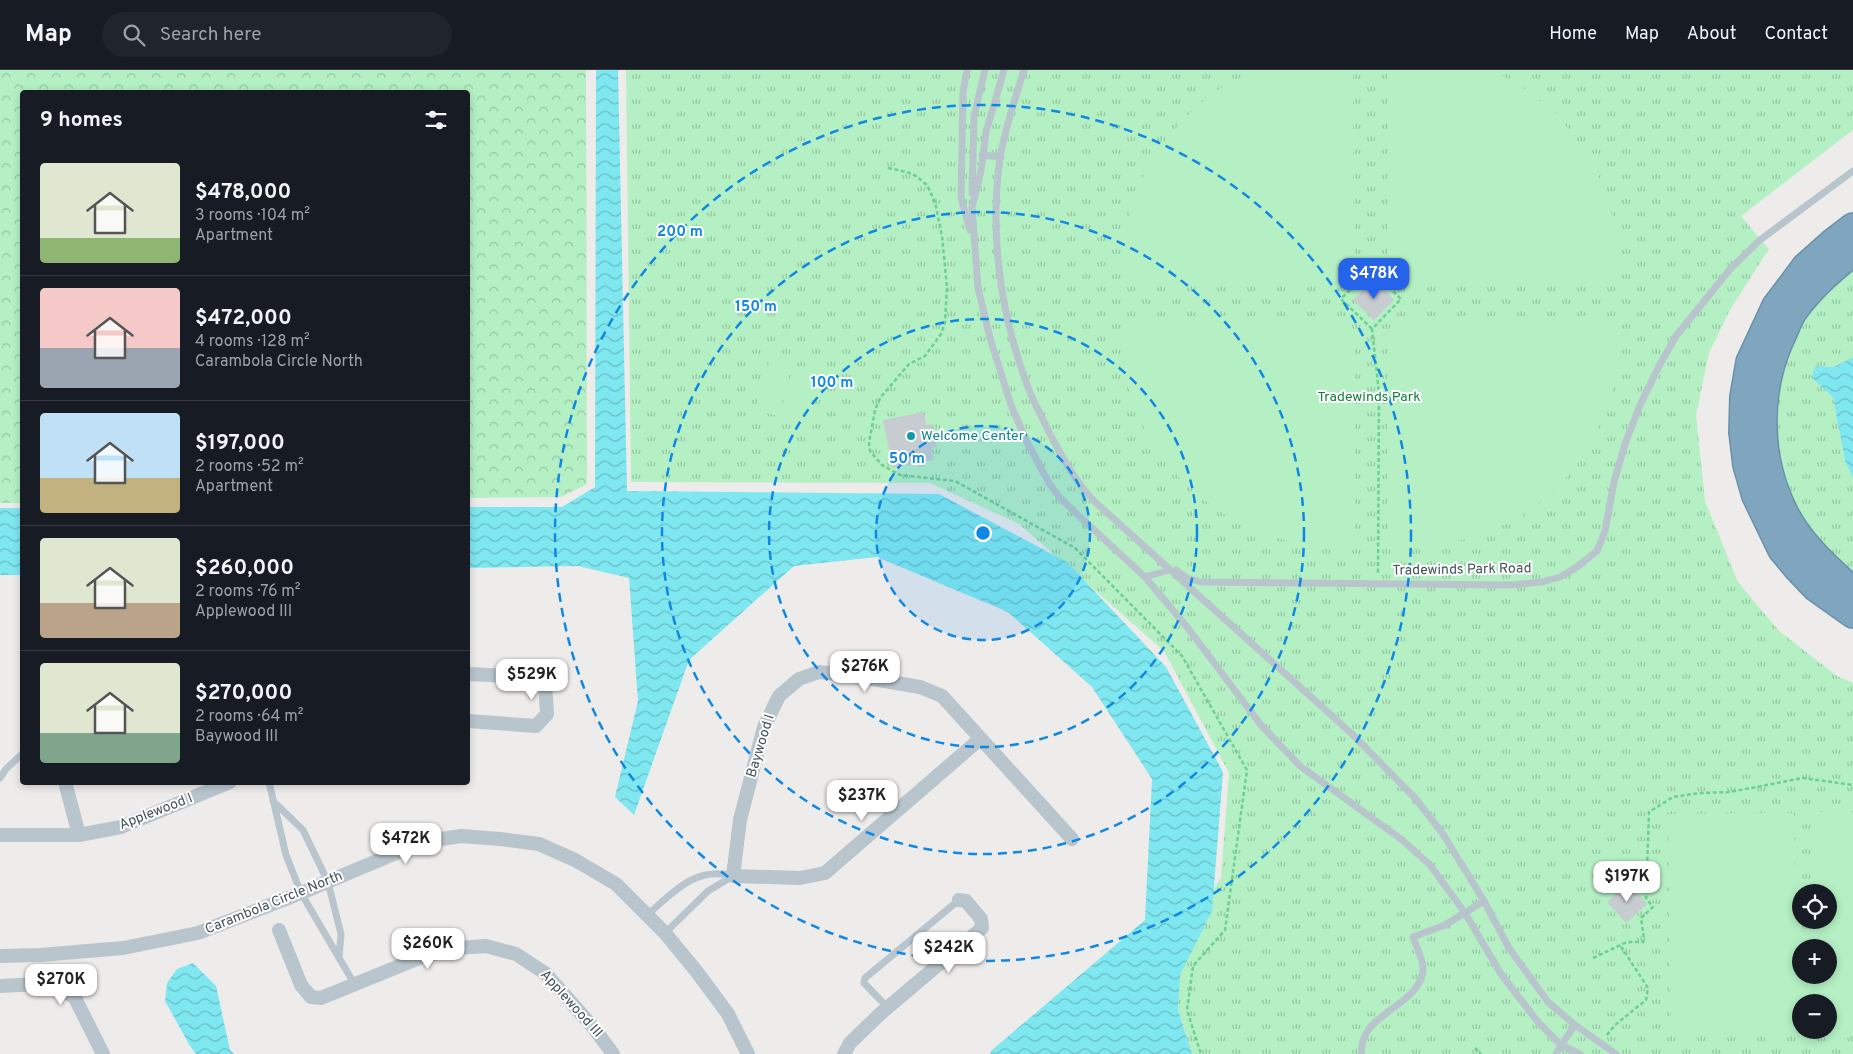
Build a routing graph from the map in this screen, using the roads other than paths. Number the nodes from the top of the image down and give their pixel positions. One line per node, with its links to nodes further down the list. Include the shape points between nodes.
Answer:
1 (967, 70): 10 (lane, via 963,92 961,198)
2 (986, 70): 8 (lane, via 974,116)
3 (1004, 70): 5 (lane)
4 (1024, 70): 6 (lane, Tradewinds Park Road)
5 (982, 155): 6 (lane); 8 (lane)
6 (1000, 157): 12 (lane, Tradewinds Park Road, via 996,202 999,267 1011,333 1029,391 1080,486)
7 (1853, 171): 12 (lane, Tradewinds Park Road, via 1760,240 1726,274 1676,336 1645,394 1626,441 1605,531 1597,551 1560,577 1511,585 1201,582 1187,578)
8 (972, 207): 10 (lane)
9 (1853, 226): 16 (highway, via 1805,266 1775,306 1749,362 1742,432 1746,465 1755,496 1781,550 1816,588)
10 (974, 244): 14 (lane, via 978,288 990,338 1011,405 1027,442 1060,498)
11 (1853, 253): 15 (highway, via 1824,277 1793,313 1775,352 1766,392 1764,428 1767,463 1782,507 1804,542)
12 (1152, 554): 13 (lane, Tradewinds Park Road)
13 (1169, 570): 14 (lane); 33 (lane, Tradewinds Park Road, via 1351,733 1415,798 1443,834)
14 (1145, 577): 34 (lane, via 1261,726 1300,766 1401,839 1430,866)
15 (1853, 590)
16 (1853, 615)
17 (470, 674): 18 (street, via 531,677 545,682 547,714 536,726)
18 (470, 721)
19 (980, 739): 28 (street, Baywood I); 29 (street, via 825,873 800,878); 29 (street, Baywood I, via 942,696 920,687 819,672 799,679 779,696 764,727 740,820)
20 (20, 756): 21 (lane)
21 (0, 778)
22 (66, 785): 27 (street)
23 (223, 785): 27 (street, Applewood I, via 121,827)
24 (270, 785): 25 (lane)
25 (273, 801): 30 (lane, via 302,830); 31 (lane, via 286,854)
26 (0, 835): 27 (street, Applewood I)
27 (80, 835)
28 (1072, 839)
29 (733, 876): 35 (lane, via 719,872 685,882); 37 (lane, via 708,891)
30 (328, 882): 31 (street, Carambola Circle North); 35 (street, Carambola Circle North, via 422,842 461,836 500,839 540,844 575,860 616,884); 39 (lane, via 341,934)
31 (301, 893): 38 (street, Carambola Circle North, via 198,933 123,948); 39 (lane)
32 (959, 900): 42 (lane, via 864,978 864,983); 42 (street, via 966,901 981,919 982,928)
33 (1484, 902): 34 (lane); 43 (lane, Tradewinds Park Road, via 1533,983 1548,1002)
34 (1465, 913): 44 (lane, via 1501,974 1538,1022); 49 (lane, via 1445,925 1413,937 1423,964 1420,980 1412,992 1367,1031)
35 (647, 914): 37 (street, Carambola Circle North)
36 (279, 930): 40 (street, Applewood III, via 301,985 311,997 321,998)
37 (665, 933): 47 (street, Carambola Circle North, via 728,1014)
38 (0, 956)
39 (339, 958): 40 (lane)
40 (355, 985): 46 (street, Applewood III, via 424,956 458,948 486,946 516,954 545,973)
41 (0, 986): 45 (street, via 40,984 60,988 75,998)
42 (888, 1008): 48 (street, via 850,1043)
43 (1575, 1025): 44 (lane); 52 (lane, Tradewinds Park Road)
44 (1561, 1045): 50 (lane); 51 (lane)
45 (103, 1054)
46 (613, 1054)
47 (748, 1054)
48 (844, 1054)
49 (1361, 1054)
50 (1556, 1054)
51 (1580, 1054)
52 (1616, 1054)

